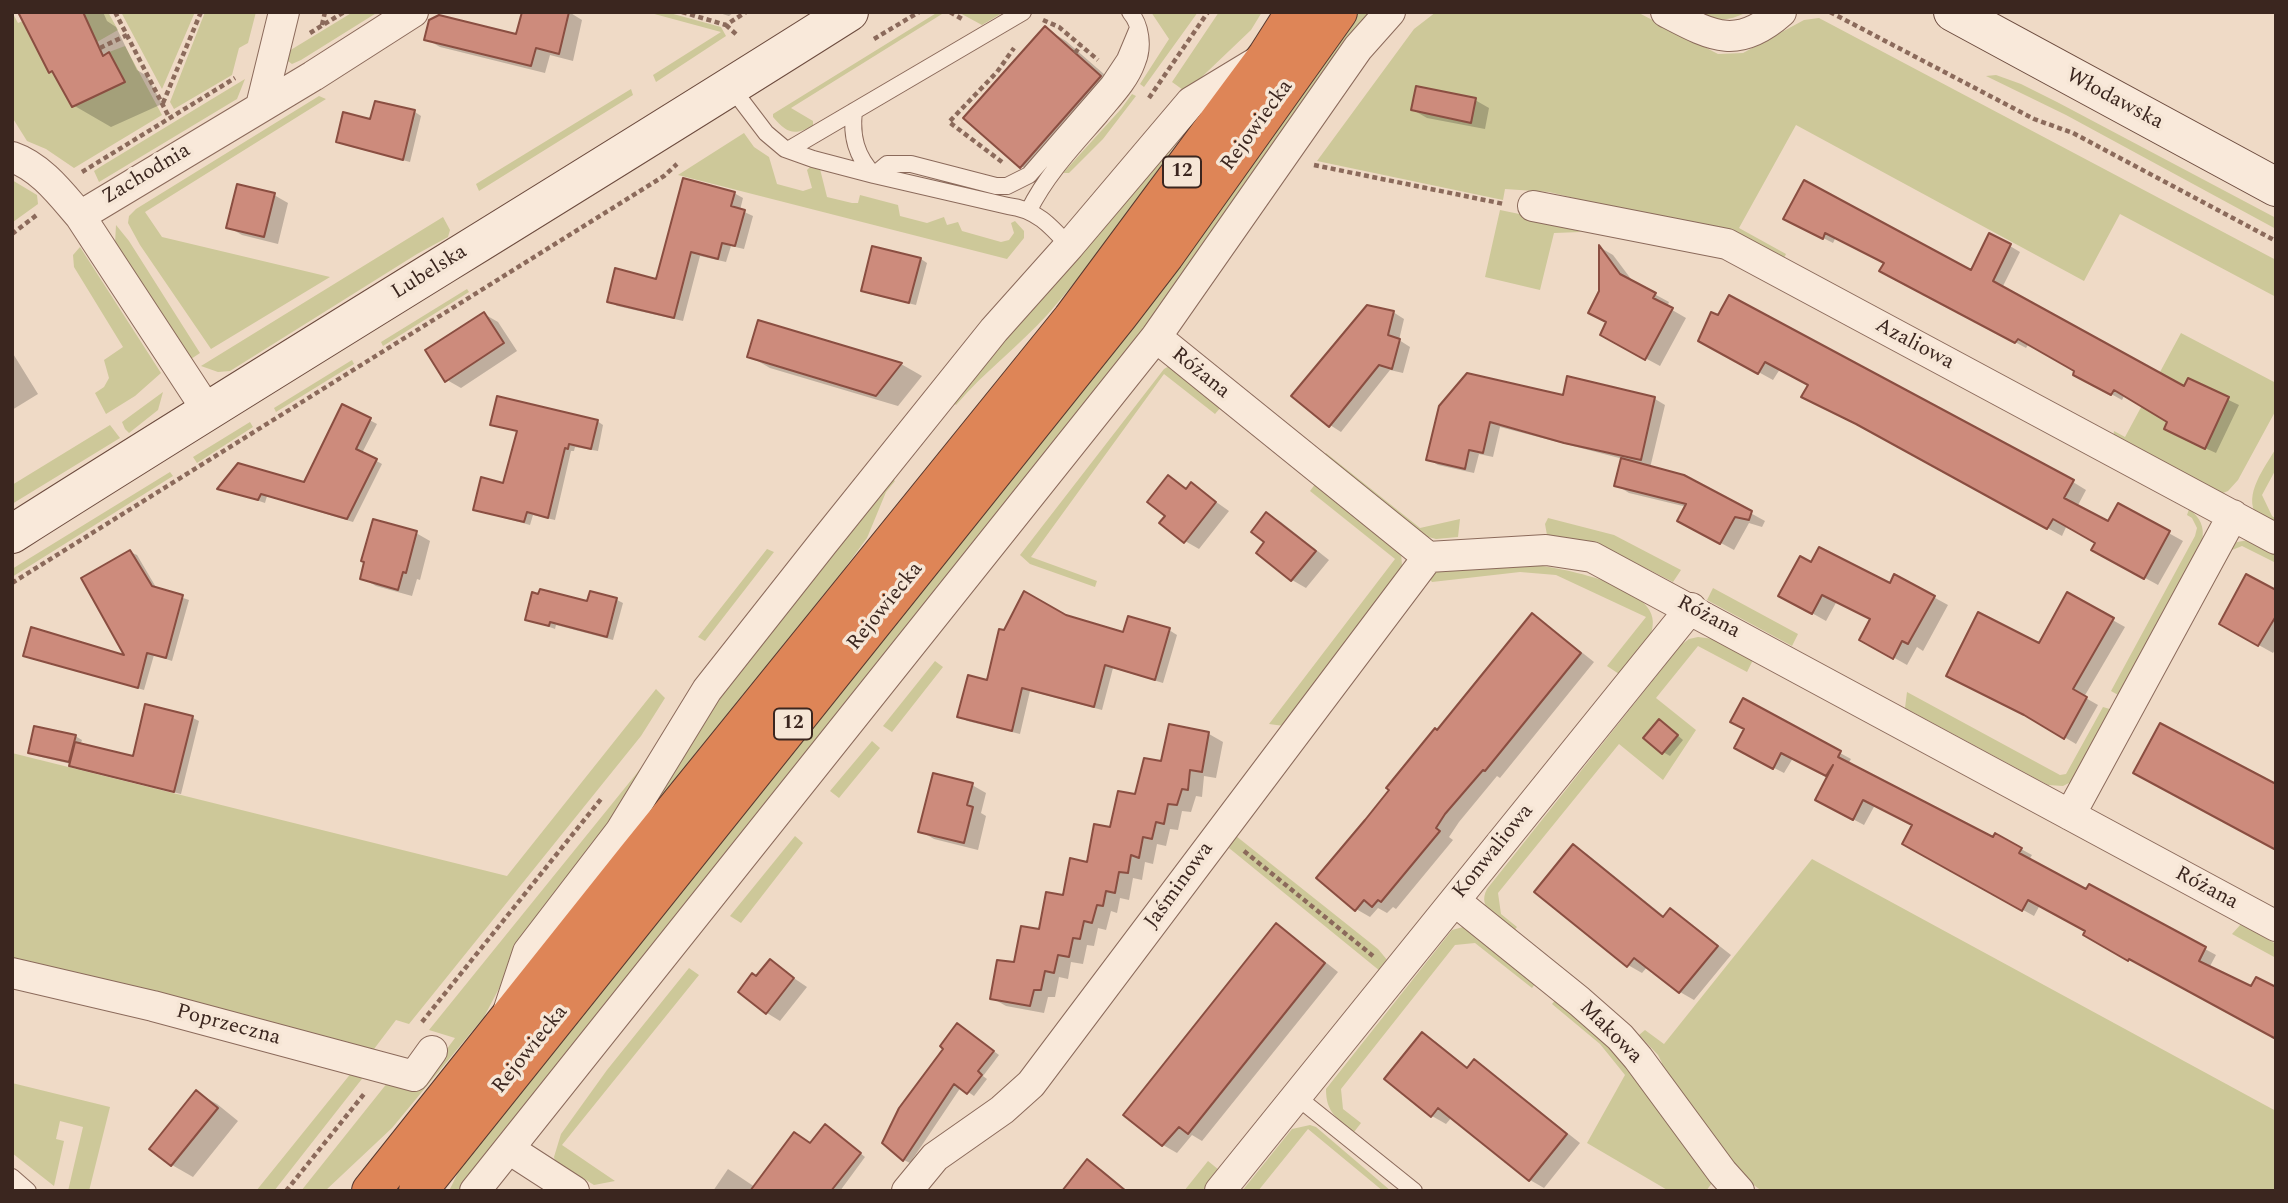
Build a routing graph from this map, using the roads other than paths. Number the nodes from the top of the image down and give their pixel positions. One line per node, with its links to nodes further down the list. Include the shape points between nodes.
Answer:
1 (284, 12): 15 (street)
2 (413, 12): 15 (street, Zachodnia)
3 (849, 12): 14 (main road, Lubelska)
4 (1023, 12): 16 (lane)
5 (1130, 12): 12 (lane)
6 (1339, 12): 43 (highway, Rejowiecka / 12, via 1127,305)
7 (1390, 12): 25 (street, via 1358,48)
8 (1666, 12): 9 (street, via 1707,33 1740,36 1765,26)
9 (1781, 12)
10 (1953, 12): 20 (main road, Włodawska)
11 (1291, 16): 13 (highway, Rejowiecka / 12)
12 (1138, 28): 19 (lane, via 1109,83 1029,175 996,186 911,164 887,163); 22 (lane, via 1138,63 1047,177)
13 (1267, 56): 24 (street, Rejowiecka, via 1191,102); 36 (highway, Rejowiecka / 12, via 1072,319)
14 (732, 87): 17 (lane, via 766,134); 26 (main road, Lubelska)
15 (261, 106): 23 (street, Zachodnia)
16 (855, 111): 17 (lane); 19 (lane, via 854,141)
17 (788, 150): 19 (lane)
18 (12, 157): 23 (street, via 29,164)
19 (874, 175): 22 (lane)
20 (2276, 187)
21 (1533, 206): 27 (street, Azaliowa, via 1727,244)
22 (1029, 210): 24 (lane)
23 (80, 216): 26 (street, Zachodnia)
24 (1069, 246): 36 (street, Rejowiecka, via 985,341 706,690 620,832 528,952)
25 (1156, 337): 30 (street, Różana); 39 (street)
26 (207, 410): 28 (main road, Lubelska)
27 (2233, 515): 29 (street, Azaliowa); 32 (street)
28 (12, 534)
29 (2276, 539)
30 (1427, 557): 31 (street, Różana, via 1546,550 1592,557); 46 (street, Jaśminowa, via 1031,1084 935,1157)
31 (1691, 608): 32 (street, Różana); 33 (street, Konwaliowa)
32 (2070, 815): 34 (street, Różana)
33 (1455, 901): 38 (street, Konwaliowa); 49 (street, Makowa, via 1620,1037)
34 (2276, 926)
35 (12, 973): 37 (street, Poprzeczna, via 414,1076)
36 (507, 1019): 42 (highway, Rejowiecka / 12)
37 (432, 1051)
38 (1297, 1097): 47 (street, Konwaliowa); 48 (lane)
39 (509, 1149): 44 (street); 45 (street)
40 (12, 1177): 41 (lane)
41 (28, 1191)
42 (370, 1191)
43 (418, 1191)
44 (475, 1191)
45 (574, 1191)
46 (907, 1191)
47 (1220, 1191)
48 (1414, 1191)
49 (1739, 1191)

